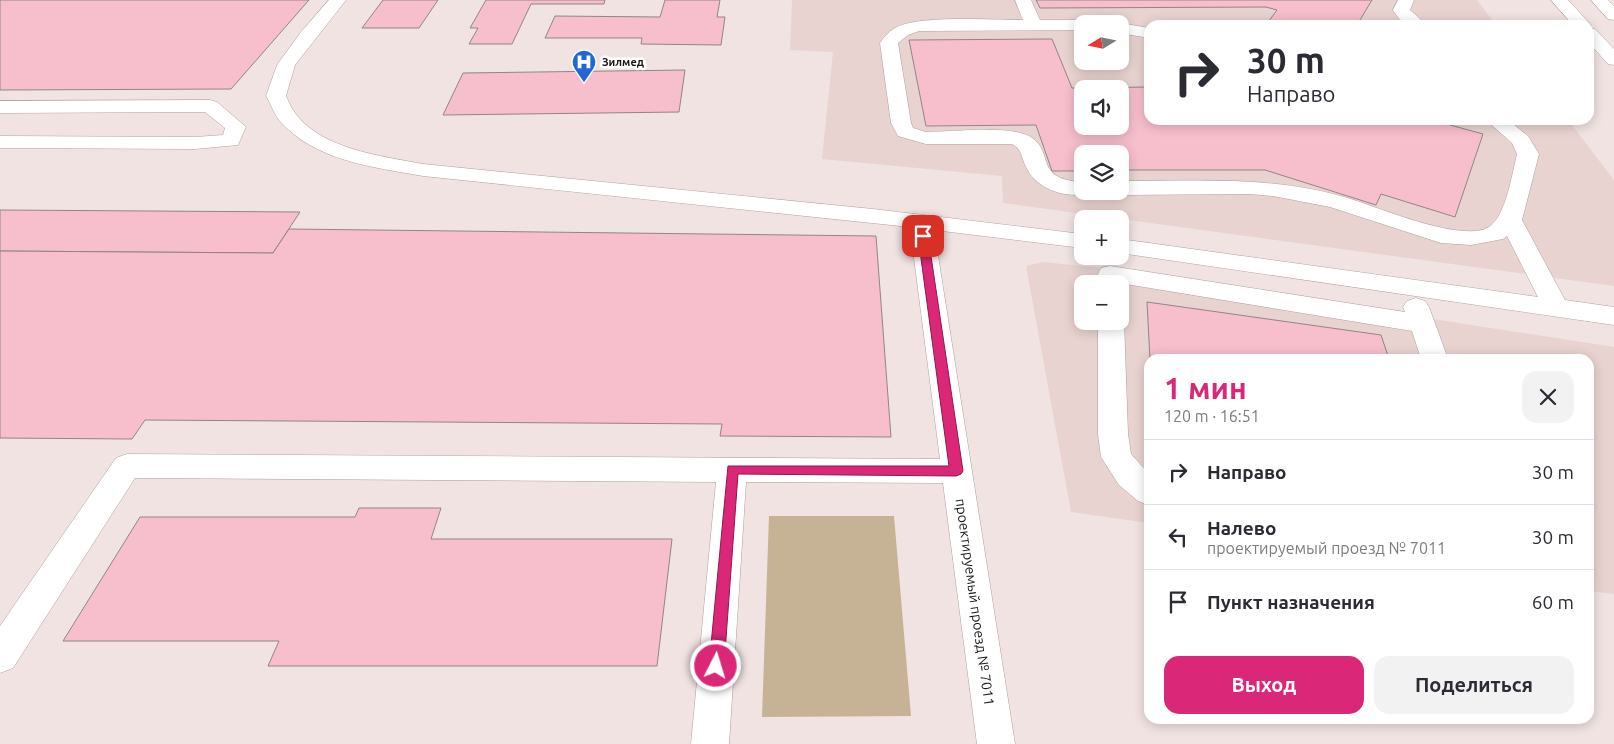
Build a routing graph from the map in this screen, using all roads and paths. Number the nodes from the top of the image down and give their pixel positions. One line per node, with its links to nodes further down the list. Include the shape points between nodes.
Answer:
1 (338, 0): 21 (street, via 286,65 276,96 286,116 304,132 319,143 342,152 423,170)
2 (1023, 0): 9 (street)
3 (1406, 0): 7 (street, via 1401,10)
4 (1558, 0): 8 (street)
5 (1599, 0): 6 (street)
6 (1614, 15)
7 (1410, 20)
8 (1577, 20)
9 (1033, 24): 10 (street); 18 (street, via 919,26 895,34 889,43 901,123 905,132 915,136 1018,139 1030,149 1038,172 1046,181)
10 (1074, 25)
11 (1129, 30): 12 (street)
12 (1144, 32)
13 (1594, 38): 14 (street)
14 (1614, 60)
15 (0, 107): 17 (street, via 210,106 236,127 231,141)
16 (1502, 125): 20 (street, via 1521,140 1528,154)
17 (0, 142)
18 (1074, 187)
19 (1129, 188): 20 (street, via 1273,189 1335,202 1441,236 1471,238 1495,234)
20 (1510, 220): 26 (street)
21 (921, 222): 22 (street); 32 (street, проектируемый проезд № 7011)
22 (1074, 241)
23 (1129, 247): 25 (street)
24 (1110, 271): 28 (street)
25 (1408, 287): 26 (street); 28 (street)
26 (1556, 307): 27 (street)
27 (1614, 316)
28 (1422, 324): 30 (street)
29 (1111, 330): 33 (street, via 1116,457)
30 (1433, 354)
31 (732, 469): 32 (street); 34 (street, via 127,466); 35 (street)
32 (956, 471): 36 (street, проектируемый проезд № 7011)
33 (1144, 488)
34 (0, 656)
35 (710, 744)
36 (996, 744)

